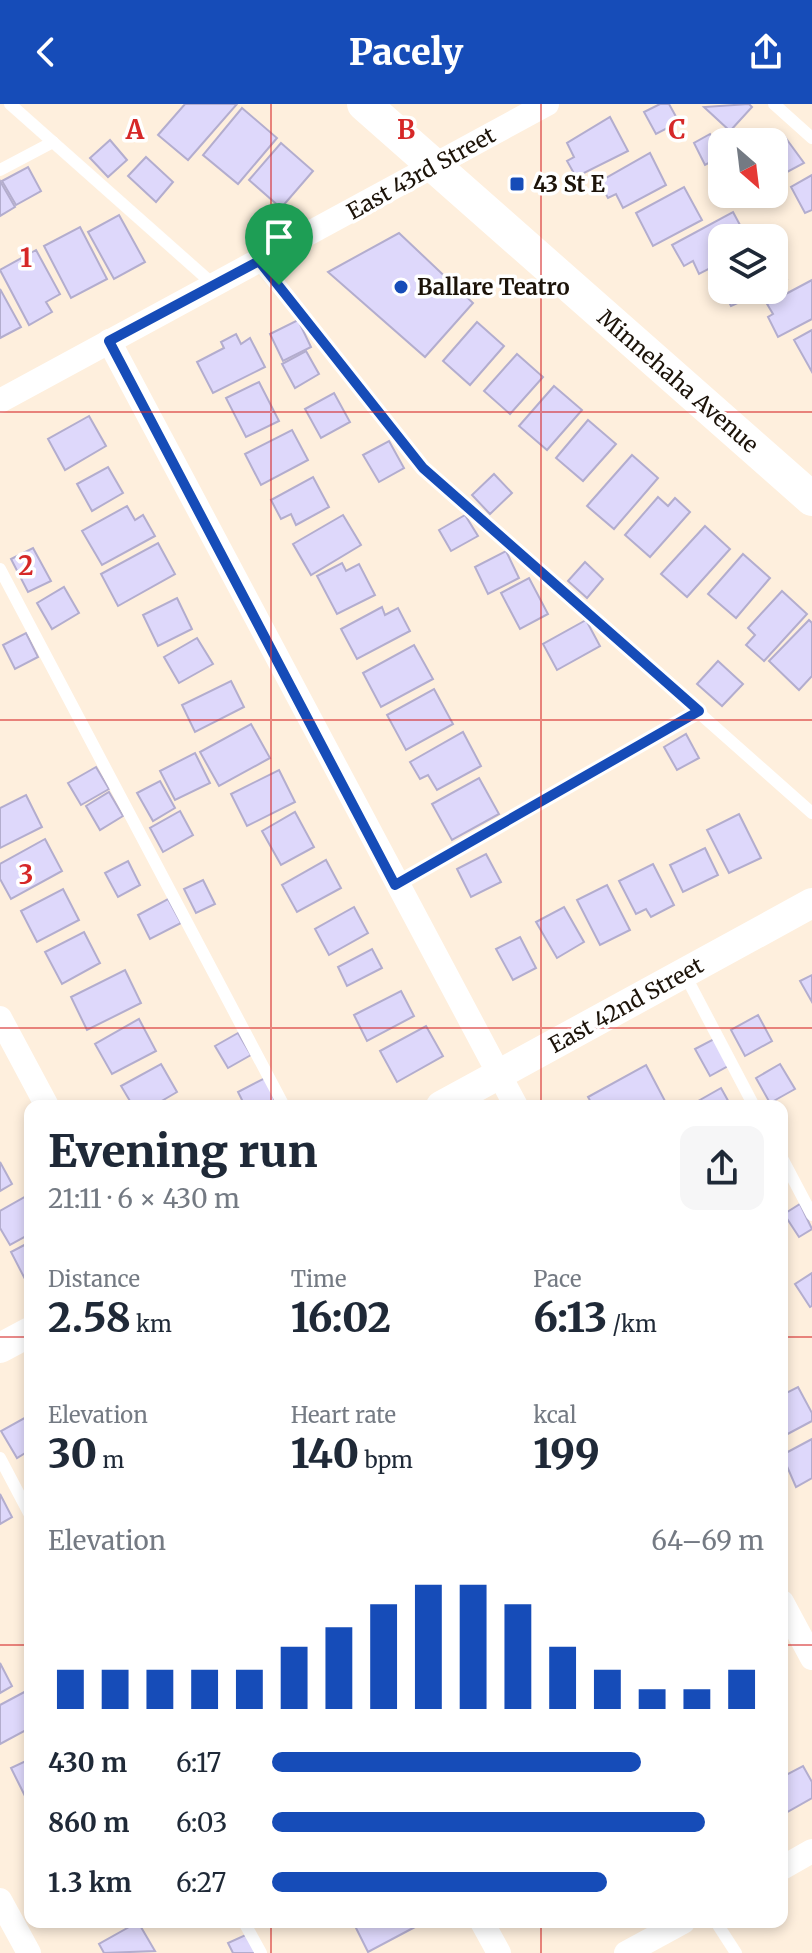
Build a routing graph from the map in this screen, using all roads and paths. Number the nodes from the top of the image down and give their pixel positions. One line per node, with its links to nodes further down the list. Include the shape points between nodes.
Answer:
1 (10, 104): 6 (lane)
2 (364, 104): 7 (main road, Minnehaha Avenue)
3 (547, 104): 7 (street, East 43rd Street)
4 (774, 104): 5 (lane)
5 (812, 138)
6 (53, 142): 8 (lane); 10 (lane)
7 (435, 165): 9 (street, East 43rd Street); 13 (main road, Minnehaha Avenue)
8 (0, 170)
9 (259, 261): 10 (street, East 43rd Street); 15 (lane, via 423,468)
10 (214, 285): 11 (street, East 43rd Street)
11 (109, 341): 12 (street, East 43rd Street); 17 (street)
12 (0, 401)
13 (812, 499)
14 (0, 569): 23 (lane)
15 (699, 711): 16 (lane); 17 (lane)
16 (812, 813)
17 (395, 885): 21 (street)
18 (812, 903): 19 (street, East 42nd Street)
19 (684, 973): 21 (street, East 42nd Street); 26 (lane)
20 (0, 1018): 22 (street)
21 (498, 1074): 24 (street, East 42nd Street); 25 (street)
22 (44, 1100)
23 (281, 1100)
24 (452, 1100)
25 (513, 1100)
26 (751, 1100)
27 (788, 1169): 28 (lane)
28 (812, 1215)
29 (24, 1335): 30 (street)
30 (0, 1348)
31 (0, 1458): 32 (lane)
32 (24, 1504)
33 (788, 1613): 34 (street)
34 (812, 1658)
35 (812, 1851): 36 (street)
36 (788, 1865)
37 (0, 1900): 42 (street)
38 (247, 1928): 43 (lane)
39 (485, 1928): 44 (street)
40 (672, 1928): 45 (street)
41 (720, 1928): 46 (lane)
42 (29, 1953)
43 (261, 1953)
44 (499, 1953)
45 (626, 1953)
46 (736, 1953)

